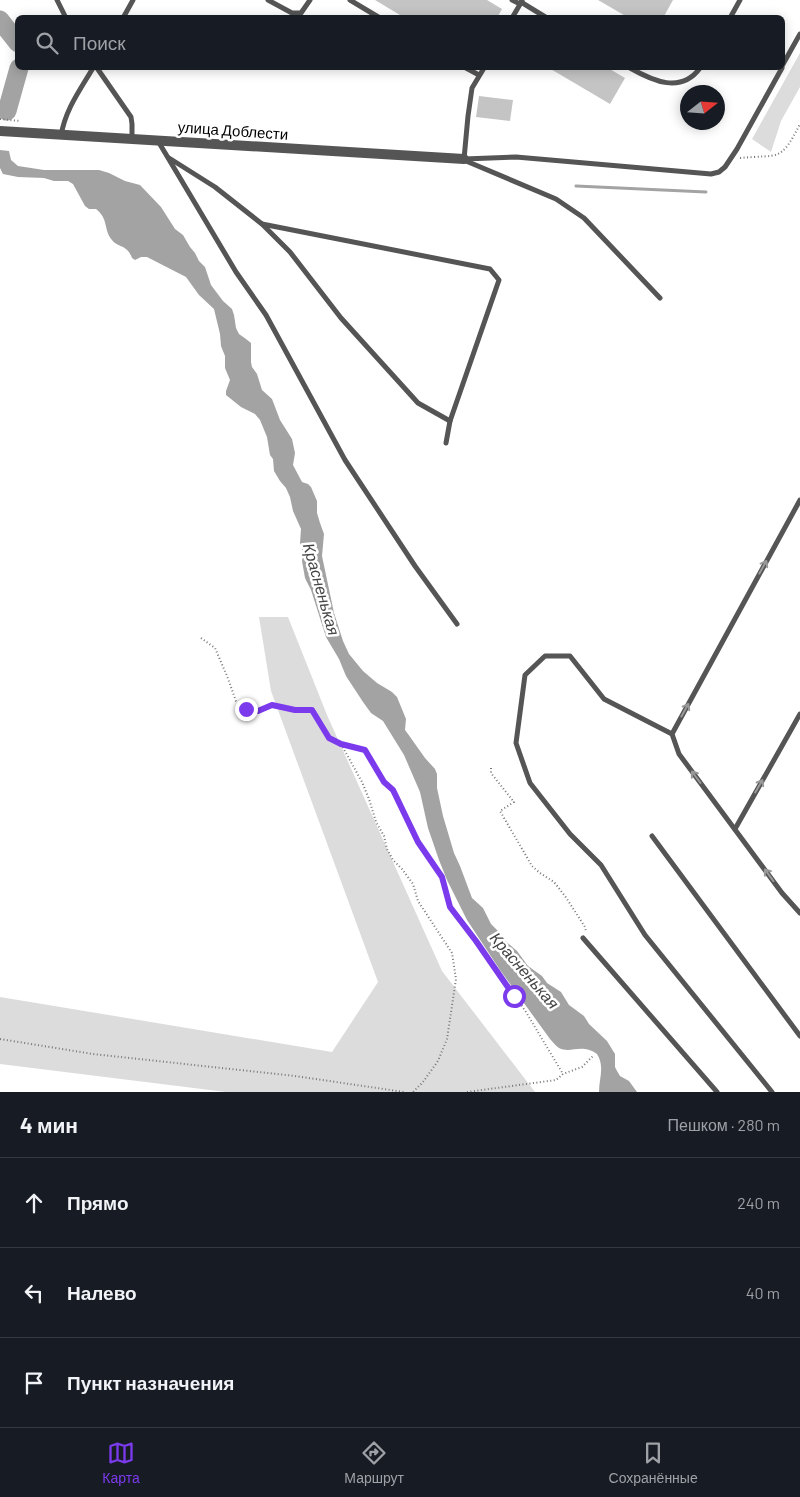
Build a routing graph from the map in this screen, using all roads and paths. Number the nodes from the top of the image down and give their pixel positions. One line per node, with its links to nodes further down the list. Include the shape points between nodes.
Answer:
1 (57, 0): 9 (lane)
2 (133, 0): 10 (lane)
3 (268, 0): 4 (lane, via 292,13 301,13)
4 (310, 0)
5 (350, 0): 11 (lane)
6 (512, 0): 8 (lane)
7 (740, 0): 14 (lane)
8 (521, 2): 12 (lane); 13 (lane)
9 (64, 15)
10 (125, 15)
11 (375, 15)
12 (514, 15)
13 (543, 15)
14 (732, 15)
15 (800, 34): 16 (lane)
16 (785, 62)
17 (94, 70): 27 (lane, via 67,113)
18 (96, 70): 28 (lane, via 130,117)
19 (470, 70): 24 (lane)
20 (483, 70): 24 (lane)
21 (634, 70): 22 (lane, via 672,84 686,80)
22 (698, 70)
23 (780, 70): 32 (lane)
24 (479, 75): 31 (lane, via 472,88)
25 (800, 124): 32 (path, via 785,150 779,154)
26 (0, 132): 27 (street, улица Доблести)
27 (61, 136): 28 (street, улица Доблести)
28 (132, 139): 29 (street, улица Доблести)
29 (157, 140): 30 (lane); 31 (street, улица Доблести)
30 (166, 156): 33 (lane, via 215,187); 38 (lane, via 236,272 266,315 345,460)
31 (464, 159): 32 (lane, via 516,158 711,174 719,172); 34 (lane, via 556,199 584,218)
32 (730, 159)
33 (262, 224): 35 (lane, via 290,252 341,318 418,403); 35 (lane, via 490,269 499,280)
34 (660, 298)
35 (450, 421): 36 (lane)
36 (446, 444)
37 (800, 500): 41 (lane, one-way to 37)
38 (457, 624)
39 (201, 638): 42 (path, via 215,648 236,701 246,709 258,711 272,705 312,710 329,738)
40 (800, 714): 44 (lane, one-way to 40)
41 (672, 734): 44 (lane, one-way to 41, via 679,754); 57 (lane, via 604,699 570,656 545,656 525,676 516,743 530,783 570,834 601,866 645,935)
42 (341, 744): 52 (path, via 365,750 384,782 393,790 418,842 442,877 450,907 526,1012); 54 (path, via 366,790 387,849 413,884 418,901 452,953 456,979 447,1039 438,1061)
43 (492, 768): 48 (path, via 491,773 514,802 500,811 532,866 554,882 565,896 585,927)
44 (735, 828): 46 (lane, one-way to 44)
45 (652, 836): 49 (lane)
46 (800, 913)
47 (583, 938): 48 (lane)
48 (590, 946): 56 (lane)
49 (800, 1036)
50 (0, 1039): 53 (path, via 93,1054 295,1076)
51 (594, 1055): 52 (path, via 582,1067)
52 (563, 1074): 55 (path, via 556,1080)
53 (404, 1092)
54 (413, 1092)
55 (467, 1092)
56 (717, 1092)
57 (772, 1092)

